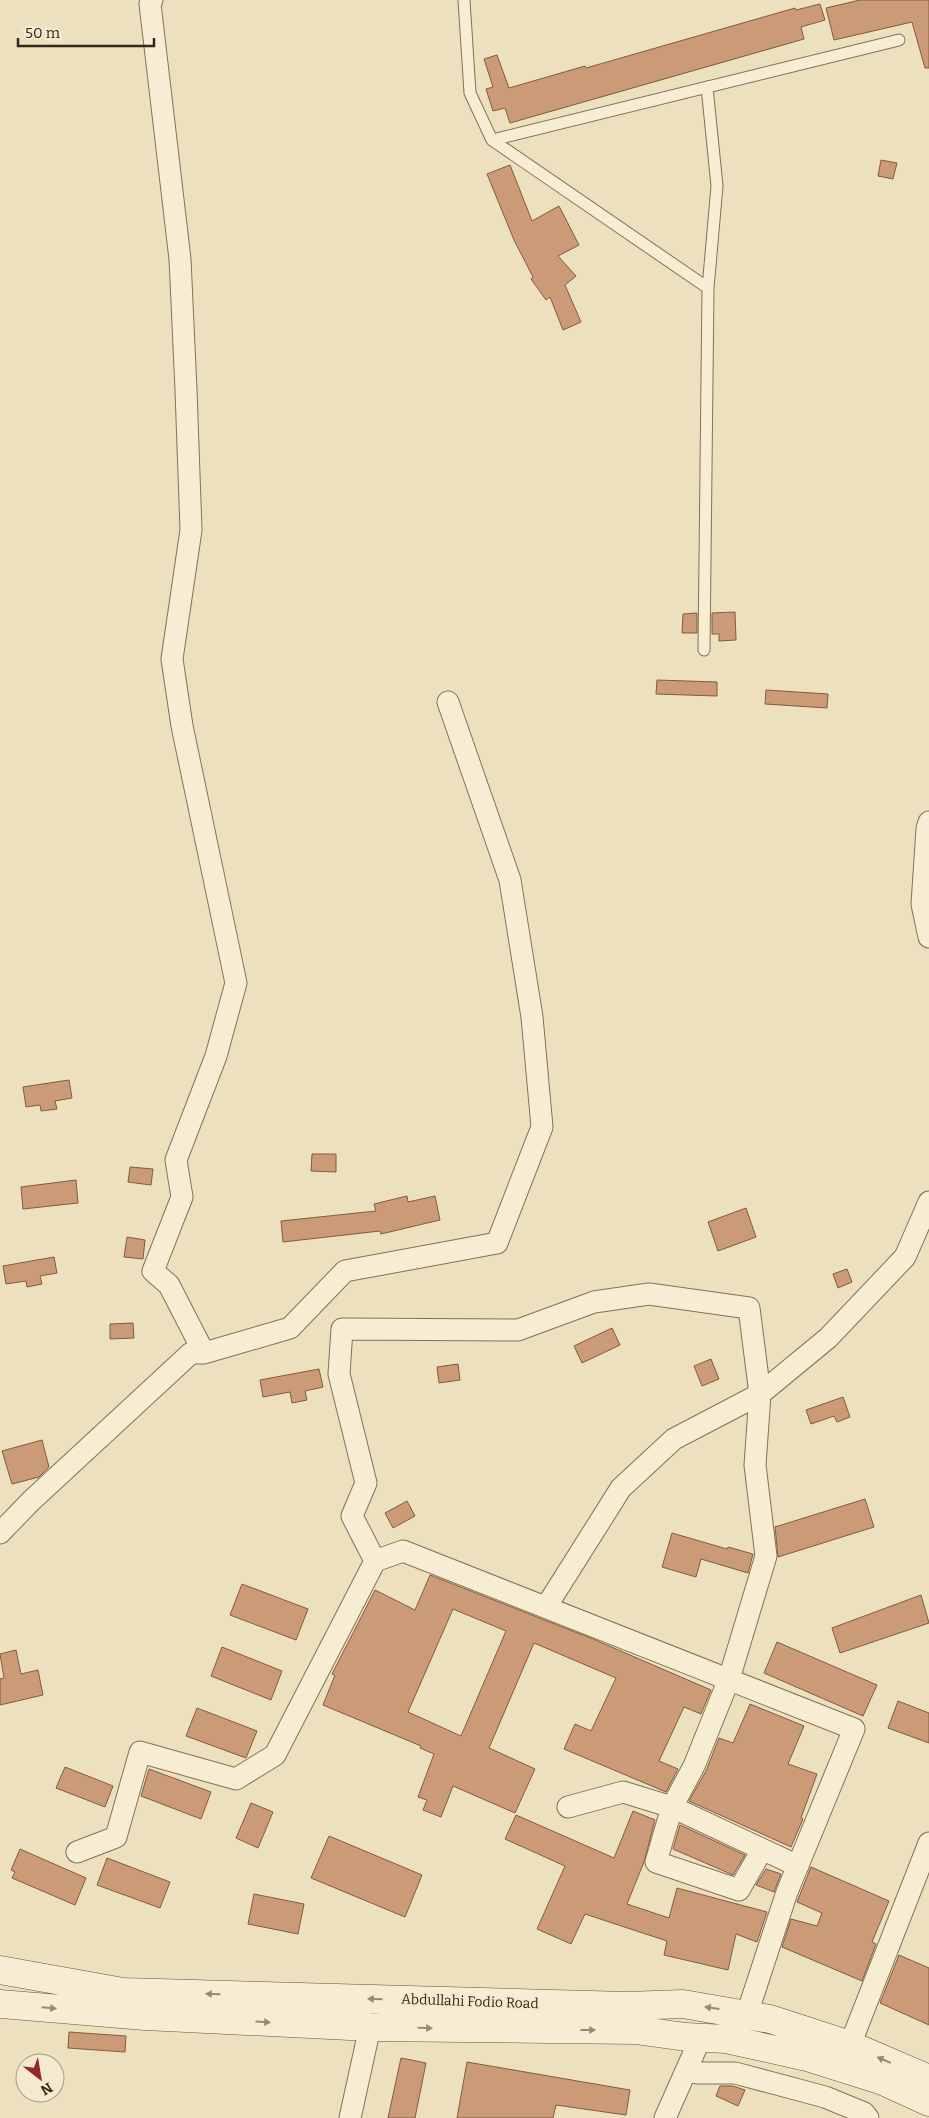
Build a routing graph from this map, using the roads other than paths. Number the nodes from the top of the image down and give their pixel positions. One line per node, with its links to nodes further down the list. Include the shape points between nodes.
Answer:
1 (152, 0): 12 (street, via 180,259 190,520 172,659 182,726 236,983 216,1056 176,1160 182,1197 153,1270 169,1285)
2 (464, 0): 5 (lane, via 470,93)
3 (899, 40): 4 (lane)
4 (707, 87): 5 (lane); 6 (lane, via 717,186)
5 (492, 140): 6 (lane)
6 (708, 288): 7 (lane)
7 (704, 650)
8 (448, 702): 12 (street, via 510,880 532,1017 542,1127 497,1243 345,1271 290,1328)
9 (929, 822): 10 (street, via 922,904)
10 (929, 937)
11 (929, 1202): 13 (street, via 905,1257 828,1338)
12 (204, 1353): 14 (street, via 191,1353)
13 (760, 1394): 15 (street, via 749,1308 649,1294 594,1302 518,1330 342,1329 340,1374 366,1483 352,1516); 16 (street, via 674,1439 621,1488); 17 (street, via 755,1465 766,1556)
14 (0, 1533)
15 (375, 1561): 16 (street, via 403,1551); 22 (street, via 275,1755 236,1779 140,1752 116,1837)
16 (546, 1607): 17 (street)
17 (729, 1679): 19 (street, via 694,1766); 23 (street, via 854,1729)
18 (568, 1807): 19 (street, via 623,1792)
19 (672, 1807): 21 (street); 21 (street, via 656,1862 739,1890)
20 (929, 1843): 29 (street)
21 (762, 1850): 23 (street)
22 (77, 1852)
23 (798, 1866): 26 (street)
24 (0, 1970): 26 (main road, Abdullahi Fodio Road, one-way to 24, via 682,2004 628,2006 123,1992)
25 (0, 2004): 27 (main road, Abdullahi Fodio Road, one-way to 27, via 144,2016)
26 (747, 2014): 29 (main road, Abdullahi Fodio Road)
27 (370, 2027): 28 (main road, Abdullahi Fodio Road, one-way to 28, via 635,2030); 33 (street)
28 (701, 2037): 30 (street); 32 (main road, Abdullahi Fodio Road, via 726,2038 807,2057 883,2081)
29 (850, 2045): 31 (main road, Abdullahi Fodio Road, one-way to 29)
30 (686, 2071): 34 (street); 35 (street, via 735,2073 825,2097 864,2113)
31 (929, 2079)
32 (929, 2102)
33 (350, 2118)
34 (665, 2118)
35 (868, 2118)

